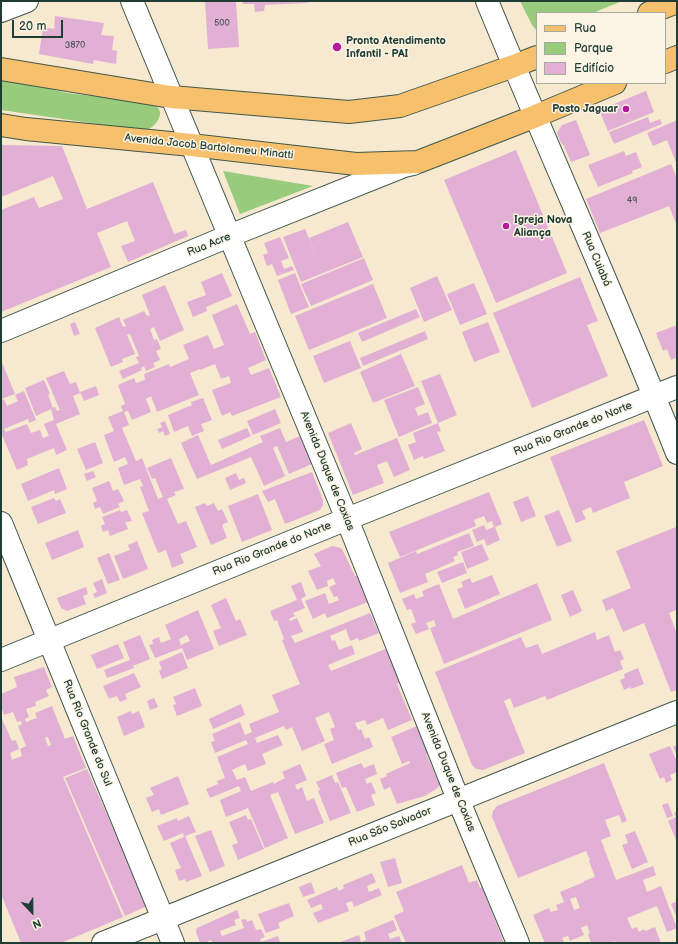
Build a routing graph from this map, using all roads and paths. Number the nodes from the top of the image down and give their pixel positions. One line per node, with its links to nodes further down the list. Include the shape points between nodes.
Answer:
1 (28, 1): 5 (street)
2 (132, 1): 13 (street, Avenida Duque de Caxias)
3 (487, 1): 10 (street, Rua Cuiabá)
4 (677, 2): 6 (main road)
5 (1, 11)
6 (652, 12)
7 (536, 57): 10 (main road)
8 (677, 57): 9 (main road)
9 (666, 62)
10 (514, 66): 13 (main road, via 400,106 349,112); 14 (street, Rua Cuiabá)
11 (1, 69): 13 (main road)
12 (613, 84): 14 (main road, Avenida Jacob Bartolomeu Minatti)
13 (171, 97): 16 (street, Avenida Duque de Caxias)
14 (536, 116): 17 (main road, Avenida Jacob Bartolomeu Minatti); 21 (street, Rua Cuiabá)
15 (1, 125): 16 (main road, Avenida Jacob Bartolomeu Minatti)
16 (191, 145): 17 (main road, Avenida Jacob Bartolomeu Minatti, via 356,164); 18 (street, Avenida Duque de Caxias)
17 (418, 162): 18 (street, Rua Acre)
18 (229, 236): 19 (street, Rua Acre); 23 (street, Avenida Duque de Caxias)
19 (1, 331)
20 (677, 387): 21 (street, Rua Rio Grande do Norte)
21 (654, 396): 22 (street, Rua Cuiabá); 23 (street, Rua Rio Grande do Norte)
22 (677, 453)
23 (347, 519): 26 (street, Rua Rio Grande do Norte); 29 (street, Avenida Duque de Caxias)
24 (1, 523): 25 (street, Rua Rio Grande do Sul)
25 (6, 548): 26 (street, Rua Rio Grande do Sul)
26 (50, 641): 27 (street, Rua Rio Grande do Norte); 30 (street, Rua Rio Grande do Sul)
27 (1, 660)
28 (677, 712): 29 (street, Rua São Salvador)
29 (458, 799): 30 (street, Rua São Salvador); 33 (street, Avenida Duque de Caxias)
30 (163, 918): 31 (street, Rua São Salvador); 32 (street, Rua Rio Grande do Sul)
31 (103, 943)
32 (173, 943)
33 (518, 943)

